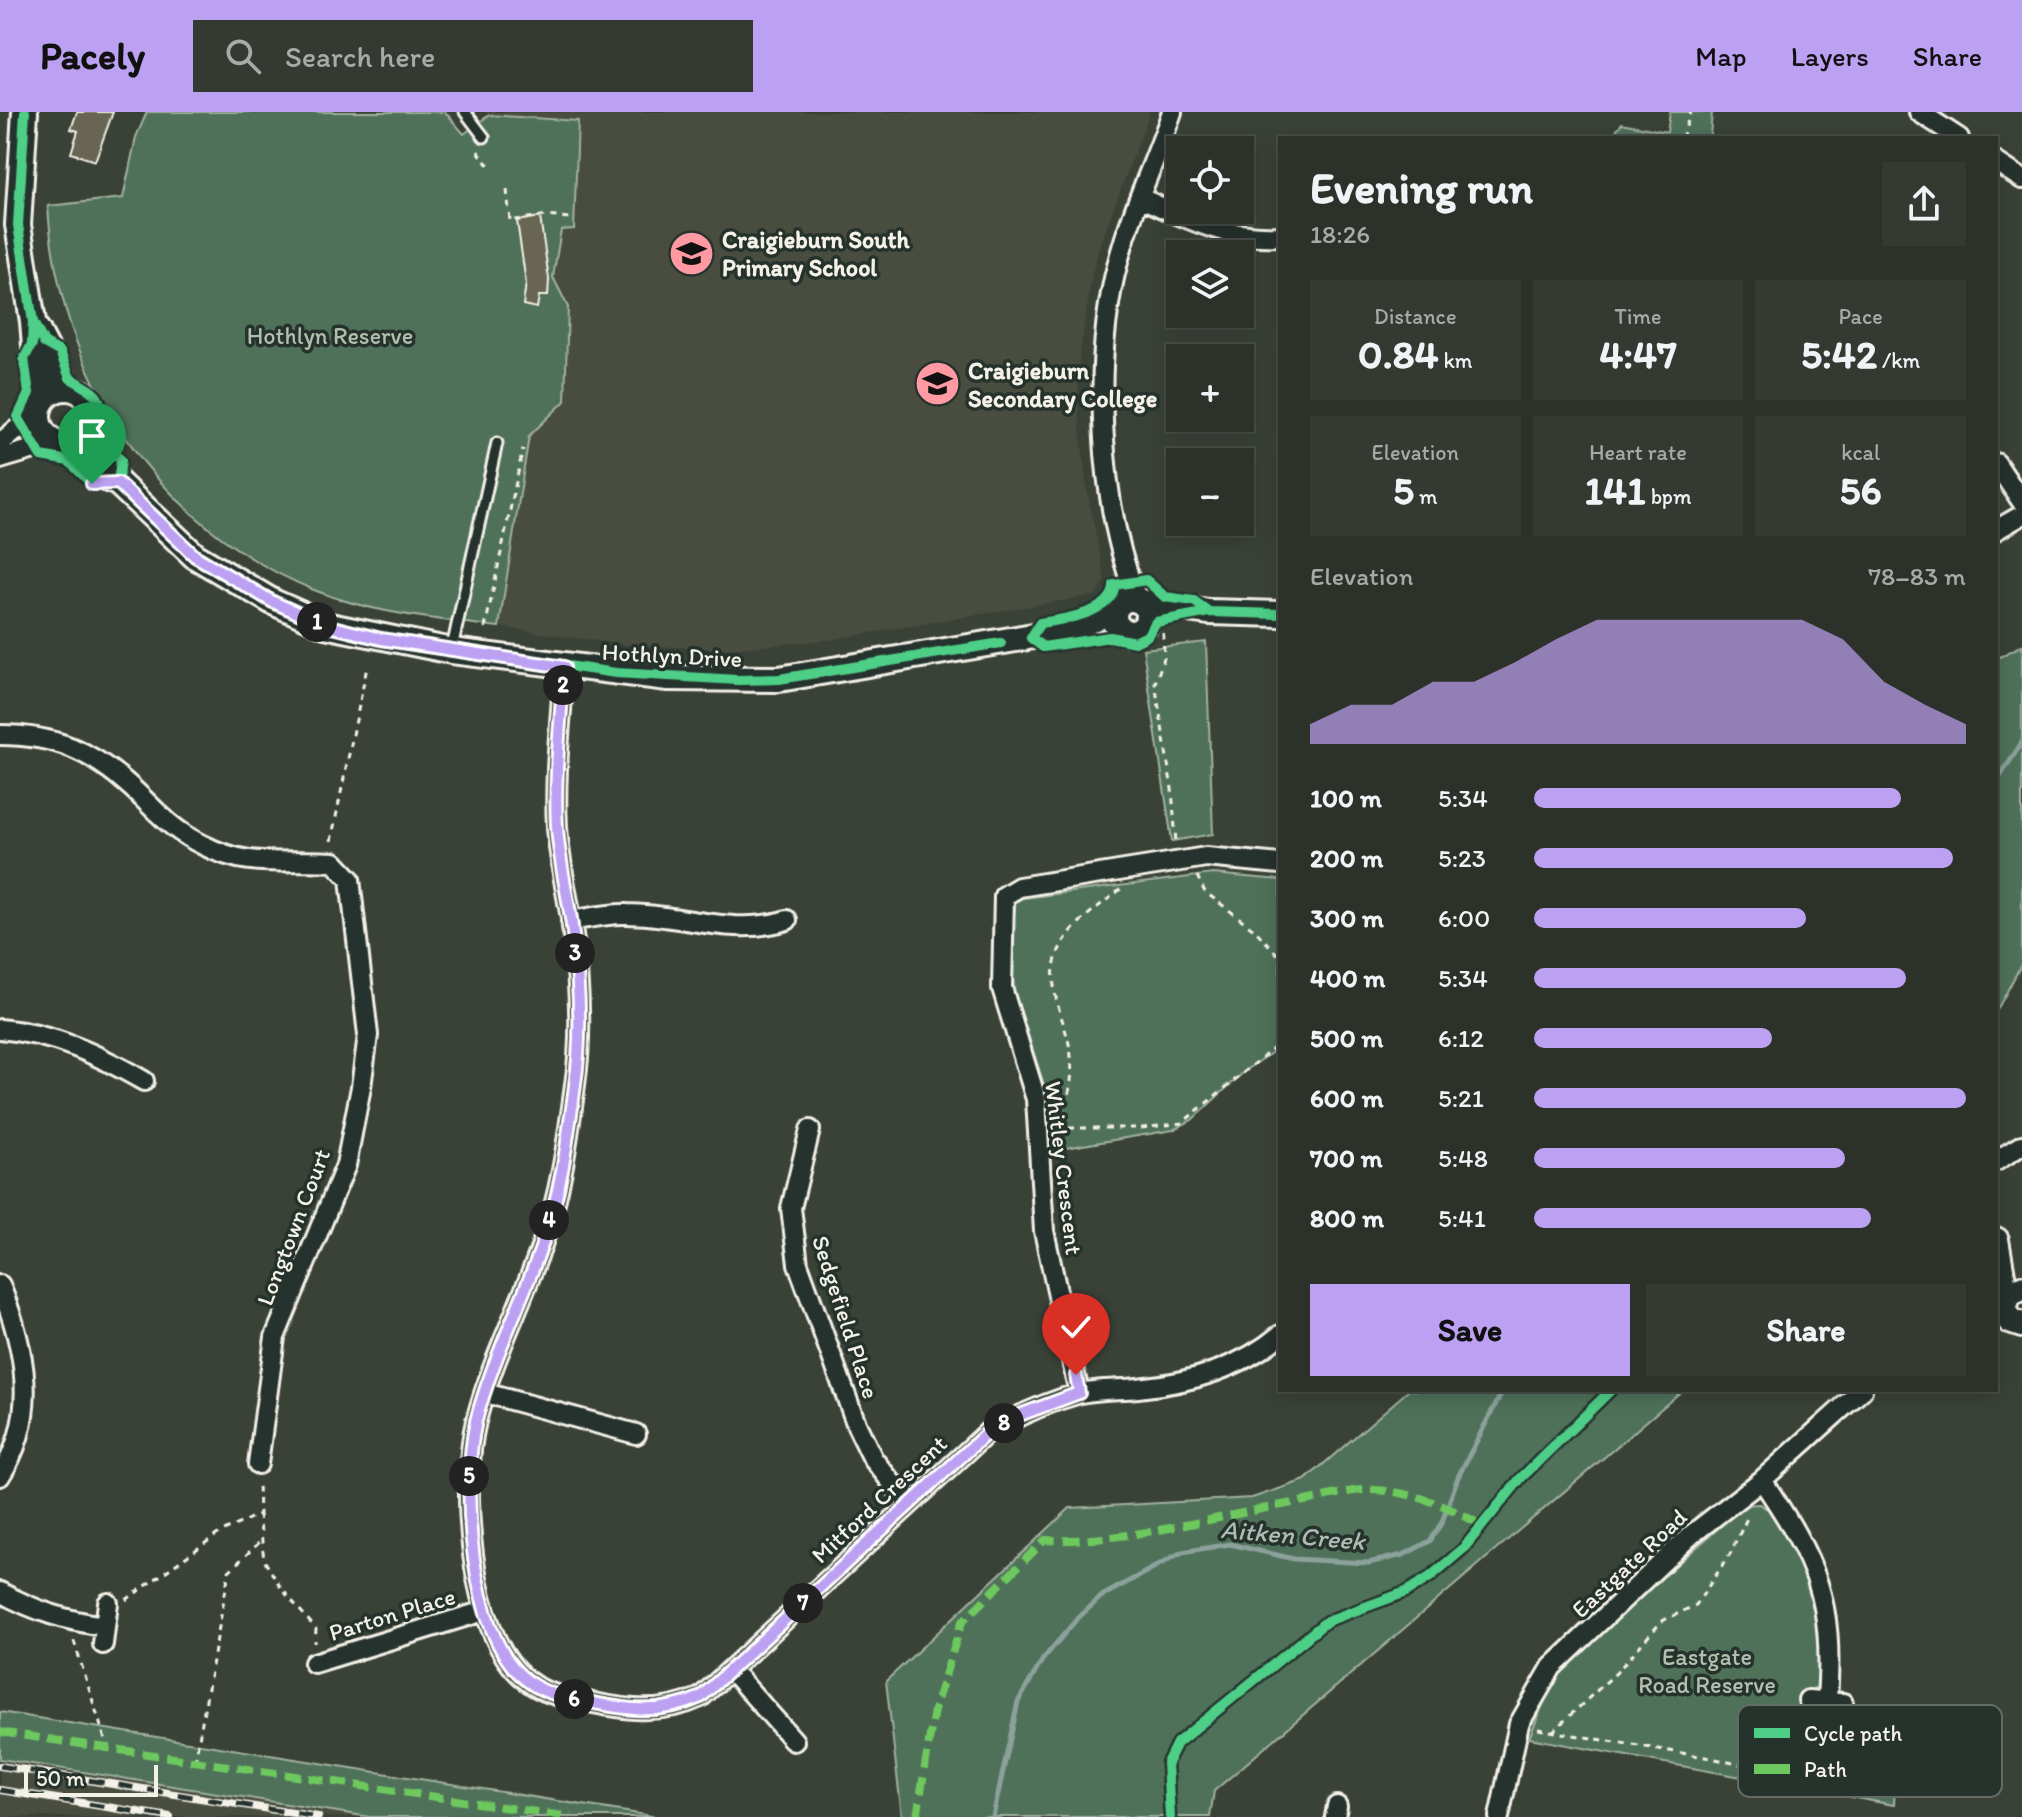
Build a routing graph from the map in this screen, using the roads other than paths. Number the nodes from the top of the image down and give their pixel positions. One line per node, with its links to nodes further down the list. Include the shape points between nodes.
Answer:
1 (25, 112): 11 (street, via 18,225)
2 (465, 112): 6 (lane)
3 (1172, 112): 9 (street)
4 (1919, 112): 5 (street)
5 (1956, 136)
6 (484, 137)
7 (1998, 163): 8 (street)
8 (2022, 179)
9 (1141, 198): 10 (street, via 1214,230 1247,238); 25 (street, via 1118,261 1103,336 1107,461 1124,566)
10 (1278, 236)
11 (33, 322): 12 (street); 13 (street)
12 (67, 388): 13 (street, via 50,393); 14 (street, via 87,397 94,410)
13 (39, 409): 15 (street); 16 (street, via 41,429)
14 (92, 425): 16 (street, via 84,438); 20 (street, Hothlyn Drive, via 95,444)
15 (0, 443)
16 (60, 443): 18 (street); 20 (street, Hothlyn Drive, via 100,476)
17 (497, 443): 26 (lane)
18 (0, 459)
19 (1998, 466): 21 (street)
20 (118, 483): 26 (street, Hothlyn Drive, via 195,556 273,602 325,625)
21 (2022, 502)
22 (2022, 515): 23 (street)
23 (1998, 529)
24 (1278, 614): 25 (street, Hothlyn Drive)
25 (1139, 617): 27 (street, Hothlyn Drive, via 779,679 668,678)
26 (452, 651): 27 (street, Hothlyn Drive)
27 (564, 667): 31 (street, Mitford Crescent, via 557,828)
28 (0, 735): 47 (street, Longtown Court, via 60,740 94,758 165,823 205,847 252,863 334,862 350,879 368,1035 361,1087 346,1165 275,1337)
29 (1278, 864): 45 (street, Whitley Crescent, via 1206,857 1019,887 1004,896 1002,988 1036,1099 1044,1231)
30 (787, 920): 31 (street, via 762,928 627,913)
31 (571, 921): 44 (street, Mitford Crescent, via 580,1019 576,1083 559,1182 544,1240)
32 (0, 1029): 33 (street, via 42,1035 91,1051)
33 (144, 1081)
34 (810, 1130): 50 (street, Sedgefield Place, via 791,1208 798,1264 857,1426 873,1459)
35 (2022, 1145): 36 (street)
36 (1998, 1160)
37 (1998, 1237): 39 (street)
38 (1998, 1251): 41 (street)
39 (2022, 1278)
40 (0, 1285): 48 (street, via 20,1336 25,1379 22,1419)
41 (2010, 1314)
42 (1278, 1336): 45 (street, Mitford Crescent, via 1211,1374 1156,1386)
43 (1860, 1392): 49 (street, Eastgate Road)
44 (485, 1393): 46 (street); 52 (street, Mitford Crescent, via 468,1482)
45 (1079, 1393): 50 (street, Mitford Crescent, via 987,1433)
46 (636, 1434)
47 (258, 1464)
48 (0, 1476)
49 (1762, 1480): 56 (street, via 1800,1536 1827,1611 1835,1702); 58 (street, Eastgate Road, via 1691,1535 1552,1667 1519,1724)
50 (909, 1504): 55 (street, Mitford Crescent)
51 (0, 1592): 53 (street, via 35,1611 75,1622)
52 (484, 1611): 54 (street, Parton Place); 55 (street, Mitford Crescent, via 507,1659 524,1679 549,1694 653,1712 701,1697)
53 (106, 1622)
54 (314, 1663)
55 (731, 1670): 57 (street)
56 (1808, 1700)
57 (794, 1741)
58 (1499, 1817)

